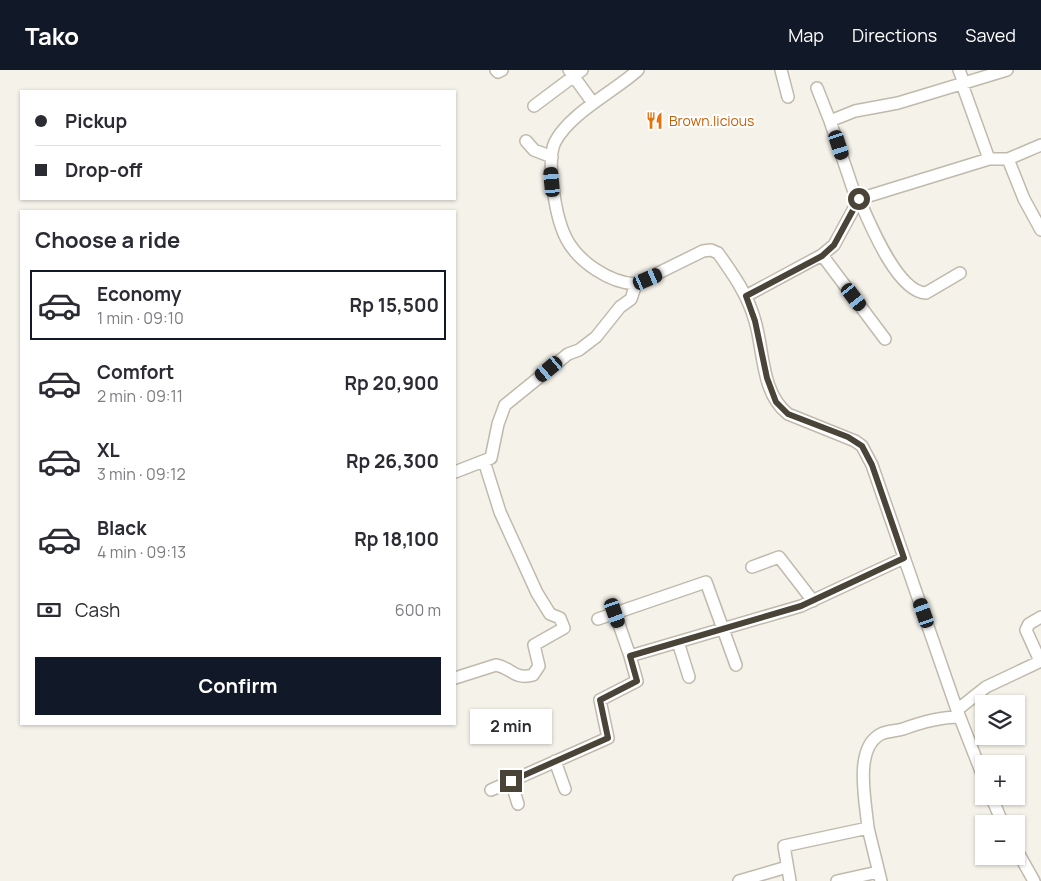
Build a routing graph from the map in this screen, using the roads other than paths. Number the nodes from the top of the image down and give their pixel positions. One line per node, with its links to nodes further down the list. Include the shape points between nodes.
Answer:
1 (496, 70): 2 (street)
2 (502, 70)
3 (638, 70): 11 (street)
4 (781, 70): 10 (street)
5 (959, 70): 8 (street)
6 (1007, 70): 8 (street)
7 (575, 72): 11 (street); 12 (street)
8 (963, 83): 13 (street); 17 (street)
9 (817, 88): 13 (street)
10 (788, 97)
11 (593, 103): 16 (street, via 555,142)
12 (534, 106)
13 (830, 121): 19 (street)
14 (526, 141): 16 (street, via 534,150)
15 (1041, 145): 18 (street)
16 (552, 158): 23 (street, via 554,196 567,240 596,269 613,280)
17 (989, 159): 18 (street); 19 (street)
18 (1008, 159): 20 (street)
19 (859, 199): 21 (street, via 834,245); 22 (street, via 883,253 915,290 926,293)
20 (1041, 230)
21 (822, 256): 24 (street); 25 (street)
22 (960, 273)
23 (636, 284): 24 (street, via 711,250 718,253); 26 (street, via 631,299 620,307 596,337 568,354 506,405 498,424 492,455)
24 (746, 296): 28 (street, via 776,402 788,414 848,437 862,446 872,465)
25 (885, 338)
26 (484, 461): 27 (street); 39 (street, via 500,512 537,593 550,614 560,618 564,628 534,645 539,666 533,675 518,676 496,665)
27 (456, 472)
28 (904, 558): 30 (street); 41 (street)
29 (752, 567): 30 (street, via 779,558)
30 (813, 601): 34 (street)
31 (615, 613): 33 (street); 34 (street, via 706,582); 36 (street)
32 (1041, 617): 37 (street, via 1029,624 1026,630)
33 (598, 619)
34 (723, 629): 35 (street); 38 (street)
35 (678, 642): 36 (street); 40 (street)
36 (630, 656): 43 (street, via 637,681 600,700 608,738)
37 (1040, 661): 41 (street, via 986,687)
38 (736, 665)
39 (456, 678)
40 (689, 678)
41 (958, 713): 42 (street); 48 (street, via 881,733 867,747 863,773)
42 (975, 756)
43 (555, 761): 44 (street); 45 (street)
44 (511, 781): 46 (street); 47 (street)
45 (565, 789)
46 (491, 790)
47 (518, 804)
48 (868, 828): 50 (street, via 784,846); 51 (street)
49 (1025, 864): 55 (street)
50 (788, 867): 52 (street); 53 (street)
51 (880, 876): 54 (street)
52 (739, 881)
53 (790, 881)
54 (837, 881)
55 (1034, 881)

